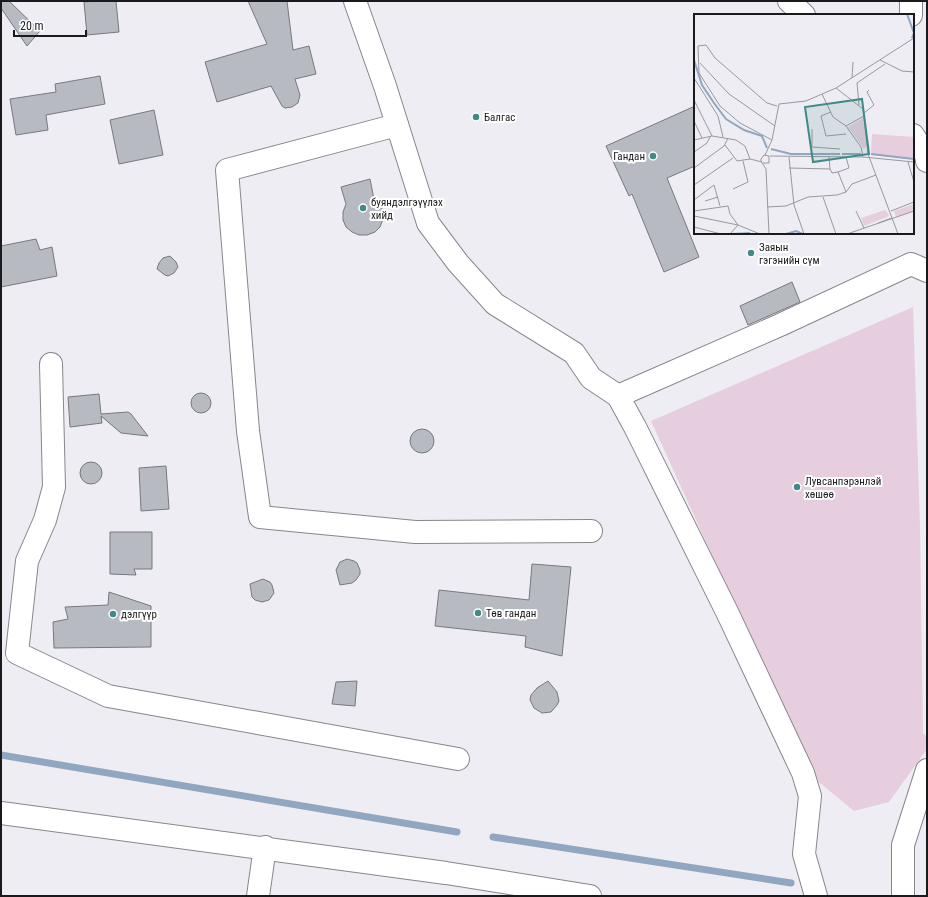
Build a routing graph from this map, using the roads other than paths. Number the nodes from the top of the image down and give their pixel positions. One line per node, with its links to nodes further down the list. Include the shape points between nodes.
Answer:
1 (355, 1): 6 (street)
2 (789, 1): 4 (street)
3 (911, 1): 5 (street)
4 (803, 14)
5 (911, 14)
6 (397, 125): 11 (street, via 428,223 458,263 495,304 574,353 591,378); 12 (street, via 227,170 248,431 260,517 414,532)
7 (914, 137): 8 (street)
8 (927, 161)
9 (927, 271): 11 (street, via 911,264)
10 (51, 364): 13 (street, via 54,486 45,520 27,561 17,653 108,696)
11 (618, 396): 20 (street, via 728,614 803,772 810,796 804,854)
12 (591, 531)
13 (458, 759)
14 (927, 770): 21 (street, via 903,845)
15 (1, 813): 16 (street)
16 (265, 848): 17 (street, via 446,873); 18 (street)
17 (552, 893): 19 (street)
18 (258, 896)
19 (590, 896)
20 (816, 896)
21 (903, 896)

